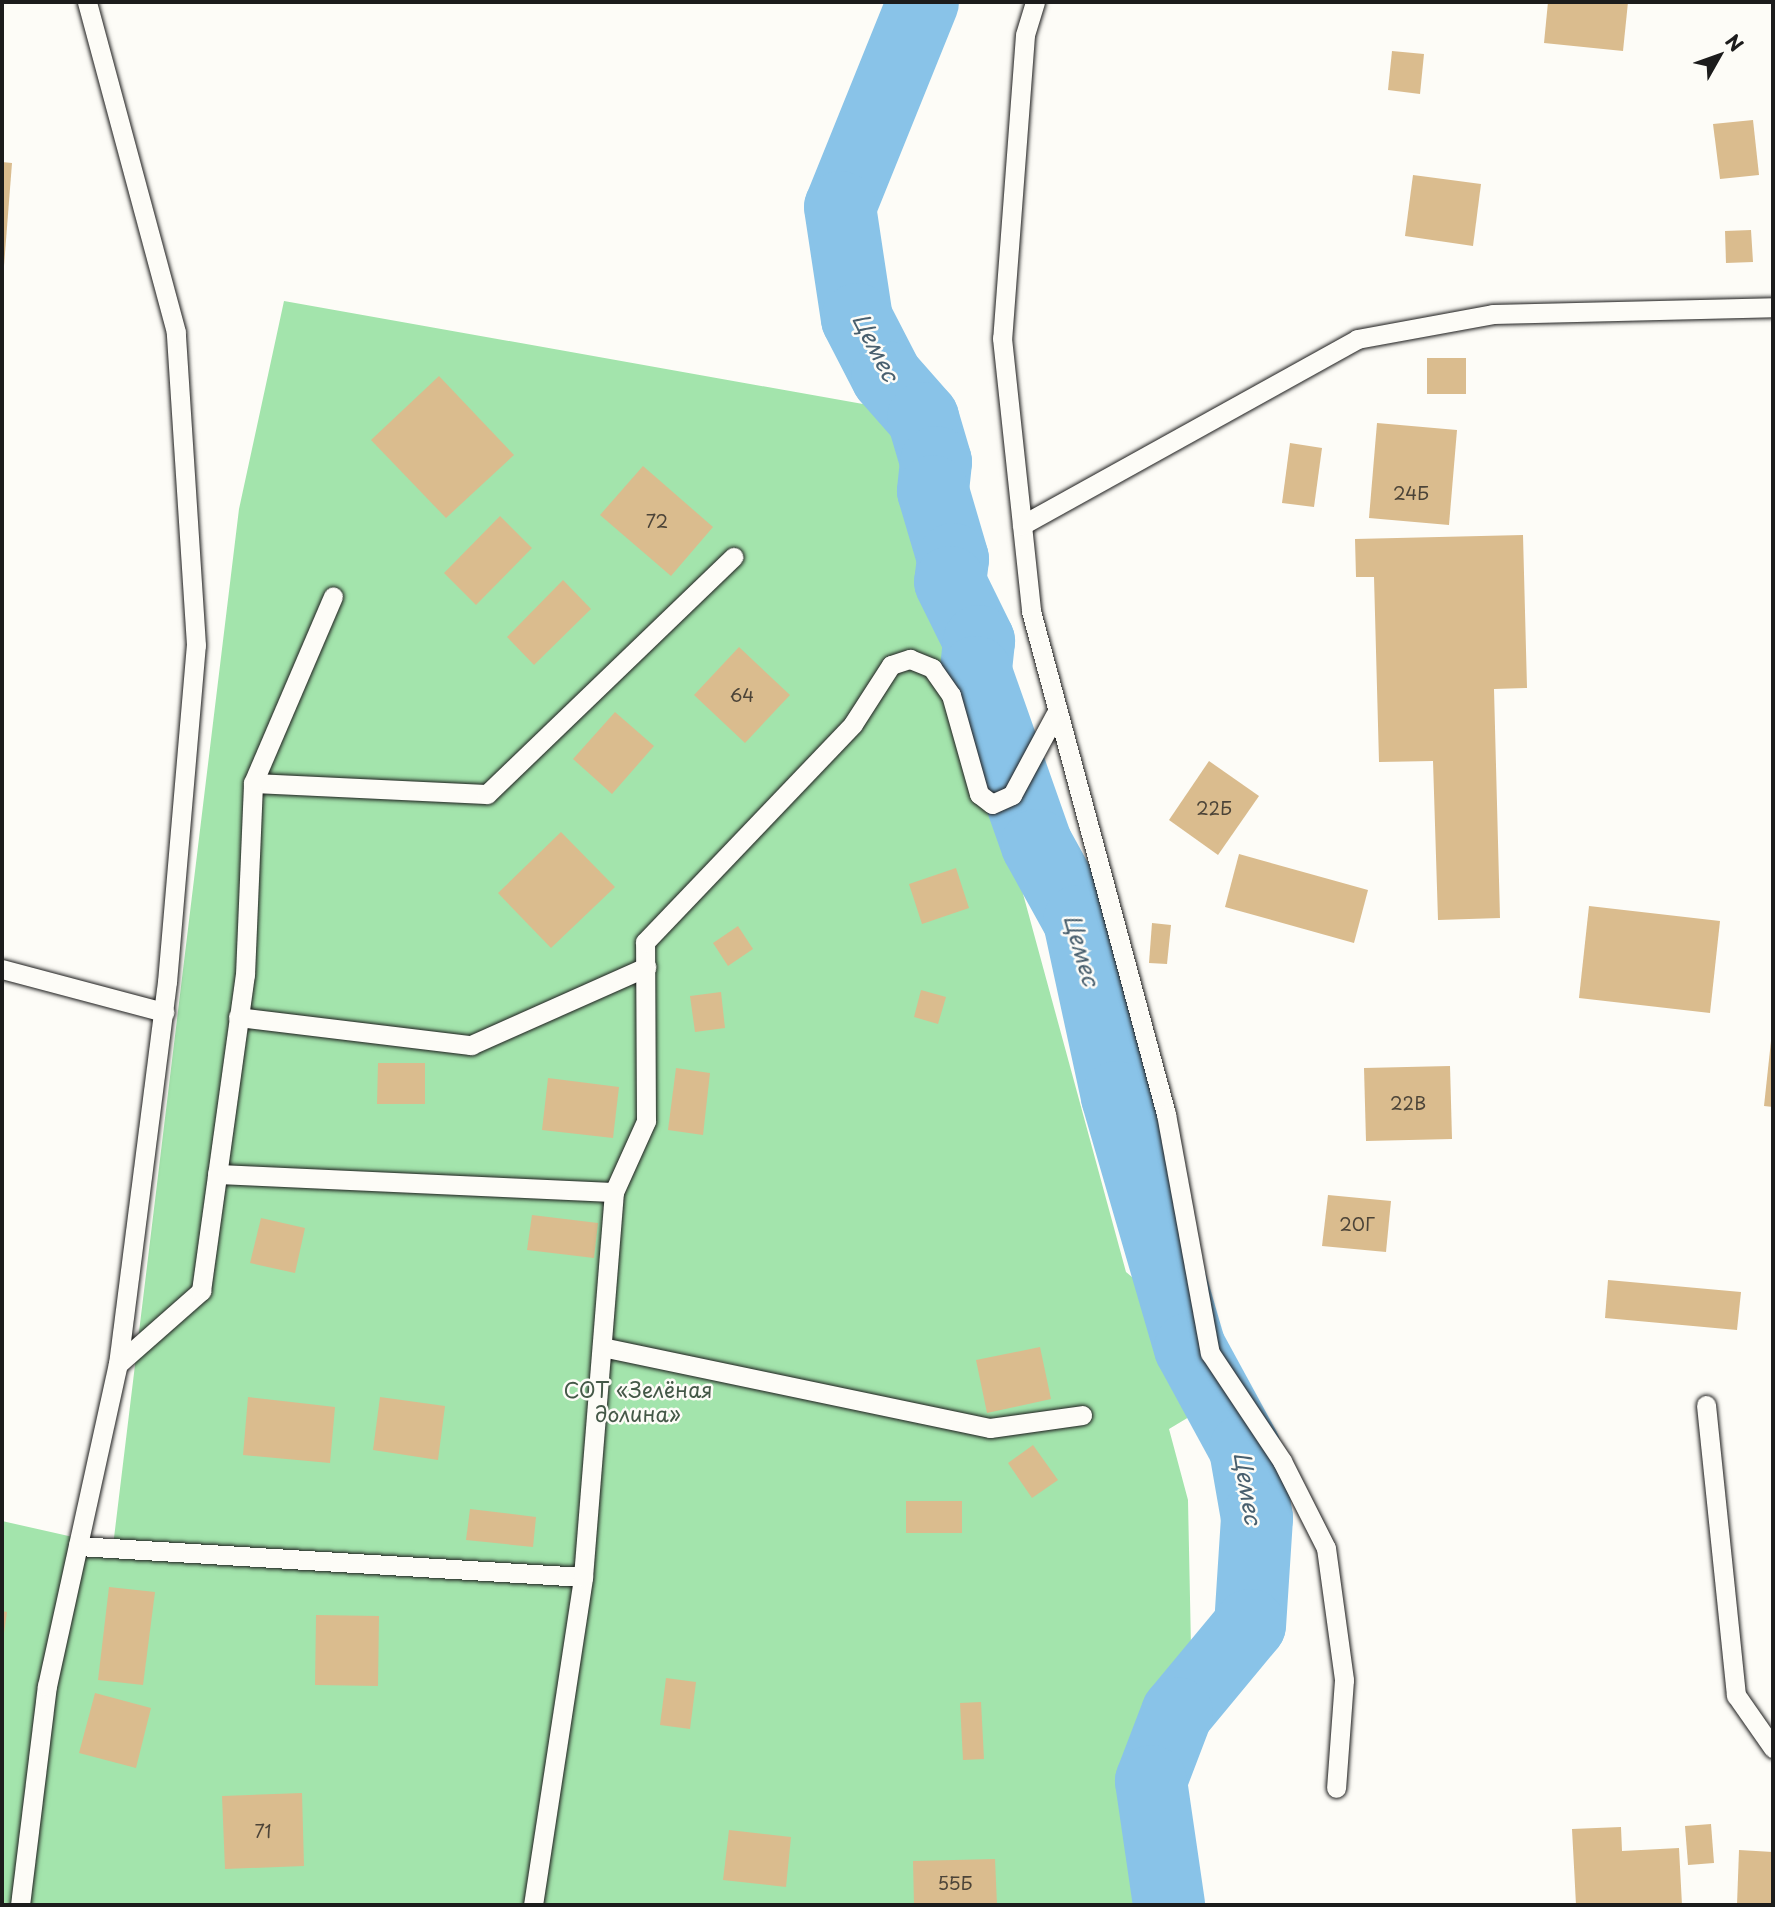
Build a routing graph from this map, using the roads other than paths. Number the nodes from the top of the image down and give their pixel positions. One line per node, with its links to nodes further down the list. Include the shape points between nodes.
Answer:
1 (88, 2): 11 (lane, via 176,332 196,645)
2 (1035, 2): 4 (lane, via 1025,35 1002,338)
3 (1773, 307): 4 (lane, via 1493,314 1357,338)
4 (1022, 526): 7 (lane, via 1031,611)
5 (733, 556): 8 (lane, via 486,794)
6 (333, 596): 8 (lane)
7 (1055, 715): 9 (lane, via 1040,747 1001,803 979,794 951,695 932,668 910,659 891,665 853,724 645,942); 22 (lane, via 1166,1114 1210,1353 1282,1461 1326,1548 1344,1680)
8 (253, 783): 12 (lane)
9 (646, 967): 12 (lane, via 471,1045); 14 (lane, via 646,1121)
10 (2, 969): 11 (lane)
11 (164, 1012): 16 (lane)
12 (238, 1017): 13 (lane)
13 (217, 1174): 14 (lane); 16 (lane, via 201,1291)
14 (614, 1192): 15 (lane)
15 (602, 1347): 18 (lane, via 989,1428); 20 (lane)
16 (118, 1364): 19 (lane)
17 (1706, 1405): 21 (lane, via 1736,1695)
18 (1082, 1415)
19 (78, 1546): 20 (lane); 23 (lane, via 47,1686)
20 (583, 1577): 24 (lane)
21 (1773, 1748)
22 (1336, 1788)
23 (20, 1905)
24 (533, 1905)

